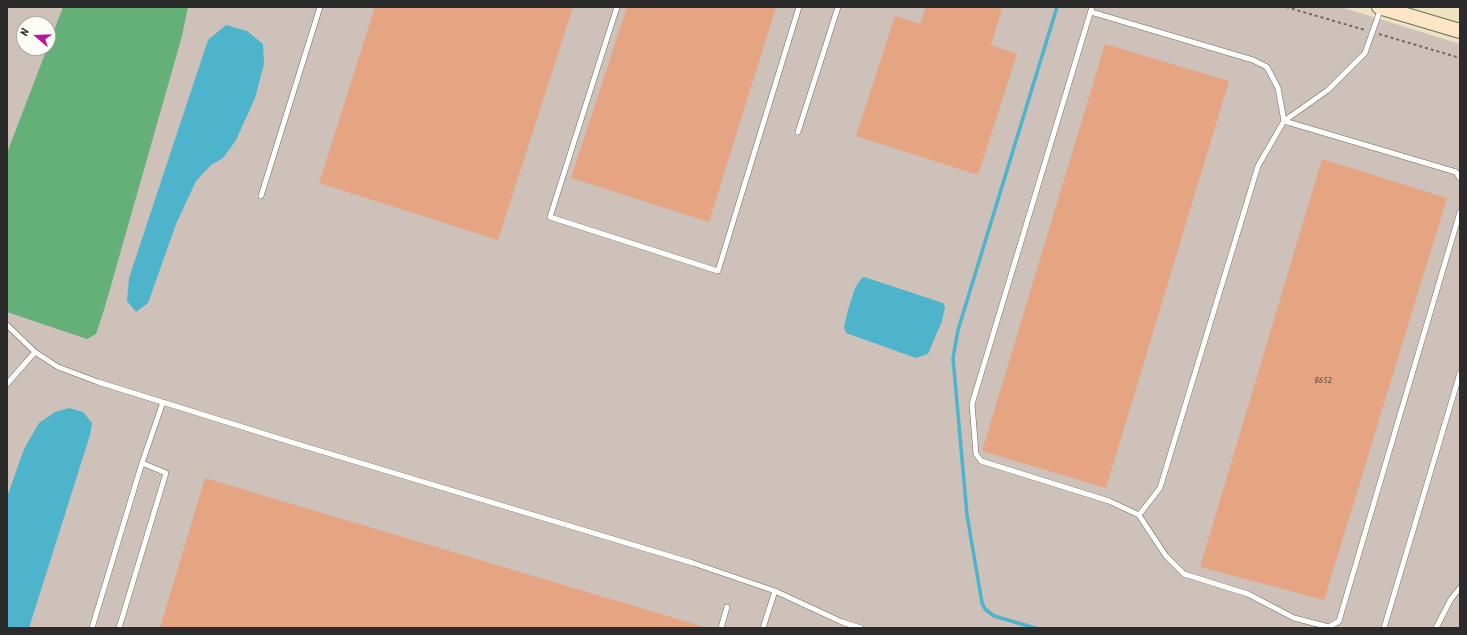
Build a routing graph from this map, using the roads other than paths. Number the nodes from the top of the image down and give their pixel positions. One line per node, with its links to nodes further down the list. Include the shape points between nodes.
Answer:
1 (320, 7): 11 (lane)
2 (617, 7): 3 (lane, via 550,216 718,271)
3 (799, 7)
4 (838, 7): 9 (lane)
5 (1380, 7): 7 (main road); 8 (lane, via 1365,53 1328,90)
6 (1092, 10): 8 (lane, via 1253,60 1267,67 1278,88); 19 (lane, via 972,404 972,418 976,454 981,461 1109,501)
7 (1460, 31)
8 (1284, 122): 10 (lane, via 1456,172); 19 (lane, via 1258,166 1160,488)
9 (798, 132)
10 (1460, 178)
11 (262, 196)
12 (1460, 212): 19 (lane, via 1339,621 1329,627 1294,618 1248,594 1184,574 1166,556)
13 (7, 325): 14 (lane)
14 (35, 352): 16 (lane); 17 (lane, via 58,367)
15 (1460, 373): 28 (lane)
16 (7, 384)
17 (163, 402): 18 (lane); 21 (lane, via 693,563)
18 (142, 463): 23 (lane); 24 (lane, via 166,473)
19 (1139, 515)
20 (1460, 588): 29 (lane, via 1451,599)
21 (775, 591): 26 (lane); 27 (lane, via 828,616)
22 (727, 607): 25 (lane)
23 (92, 628)
24 (119, 628)
25 (721, 628)
26 (763, 628)
27 (862, 628)
28 (1384, 628)
29 (1436, 628)

